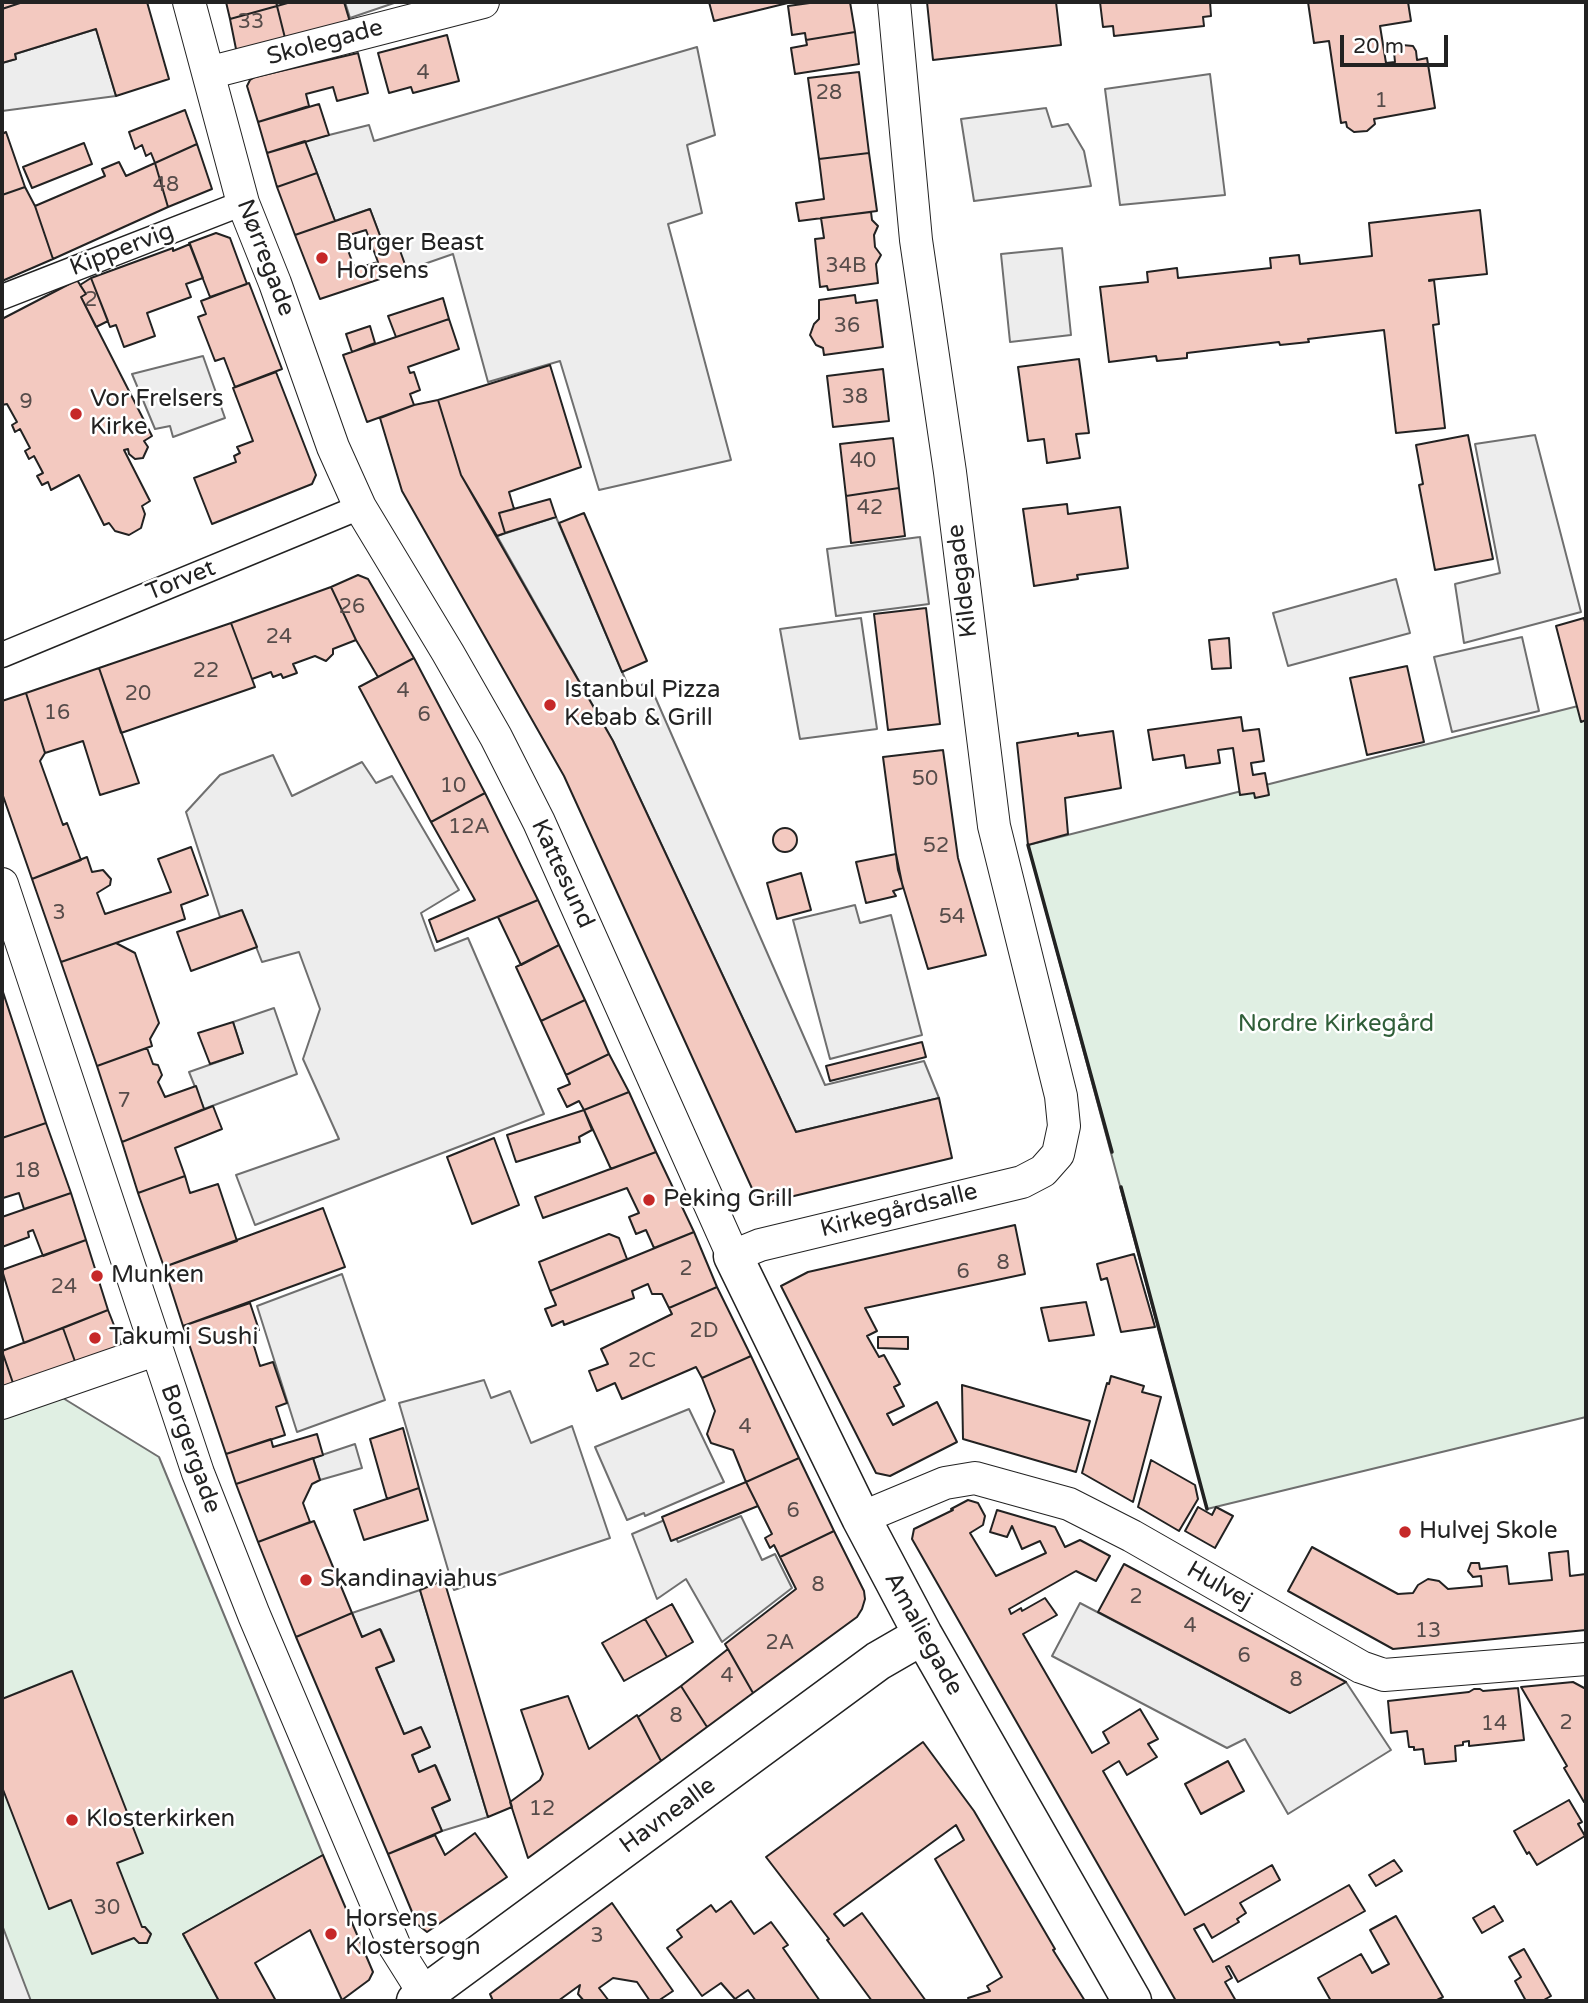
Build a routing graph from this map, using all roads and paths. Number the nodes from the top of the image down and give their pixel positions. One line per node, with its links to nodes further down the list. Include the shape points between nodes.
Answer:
1 (189, 2): 4 (street, Nørregade)
2 (482, 2): 4 (street, Skolegade)
3 (894, 2): 10 (street, Kildegade, via 916,240 994,826 1062,1096 1064,1126)
4 (208, 73): 5 (street, Nørregade)
5 (243, 203): 6 (street, Kippervig); 7 (street, Nørregade)
6 (2, 297)
7 (360, 508): 8 (street, Torvet); 11 (street, Kattesund, via 496,737 539,822)
8 (2, 655)
9 (2, 884): 12 (street, Borgergade)
10 (1058, 1154): 11 (street, Kirkegårdsalle, via 1043,1171 1022,1182 760,1245)
11 (733, 1256): 14 (street, Amaliegade)
12 (155, 1350): 13 (street); 17 (street, Borgergade, via 254,1615 395,1947)
13 (2, 1403)
14 (861, 1518): 15 (street, Amaliegade); 16 (street, Hulvej, via 945,1483 975,1478 1069,1504 1361,1667 1384,1675)
15 (923, 1635): 17 (street, Havnealle, via 878,1661); 18 (street, Amaliegade)
16 (1586, 1659)
17 (423, 1999)
18 (1132, 2001)

